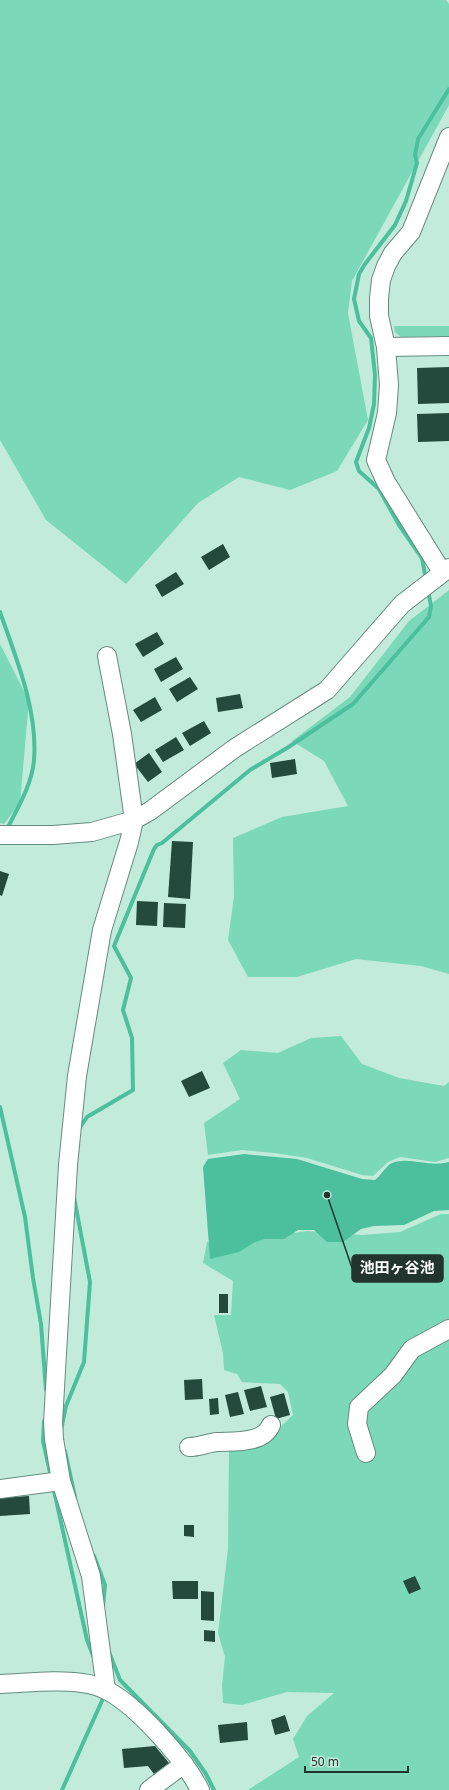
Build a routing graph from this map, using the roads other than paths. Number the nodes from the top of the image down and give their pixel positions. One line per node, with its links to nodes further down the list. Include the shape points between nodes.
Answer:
1 (449, 137): 3 (street, via 411,232 393,253 381,280 379,316)
2 (449, 346): 3 (street)
3 (386, 347): 4 (street, via 389,385 387,413 376,460 386,482)
4 (445, 570): 6 (street, via 402,604 327,690 235,748)
5 (107, 656): 6 (street, via 122,734)
6 (134, 820): 7 (street, via 92,832); 12 (street, via 102,930 77,1076 68,1164 53,1422)
7 (0, 835)
8 (449, 1329): 11 (street, via 412,1350 393,1375 359,1407 357,1424)
9 (270, 1425): 10 (street, via 263,1435 250,1439)
10 (189, 1447)
11 (366, 1453)
12 (60, 1481): 13 (street); 15 (street, via 91,1576)
13 (0, 1489)
14 (0, 1684): 15 (street, via 82,1683)
15 (106, 1690): 16 (street, via 118,1697 142,1719)
16 (184, 1764): 17 (street); 18 (street)
17 (149, 1790)
18 (200, 1790)

